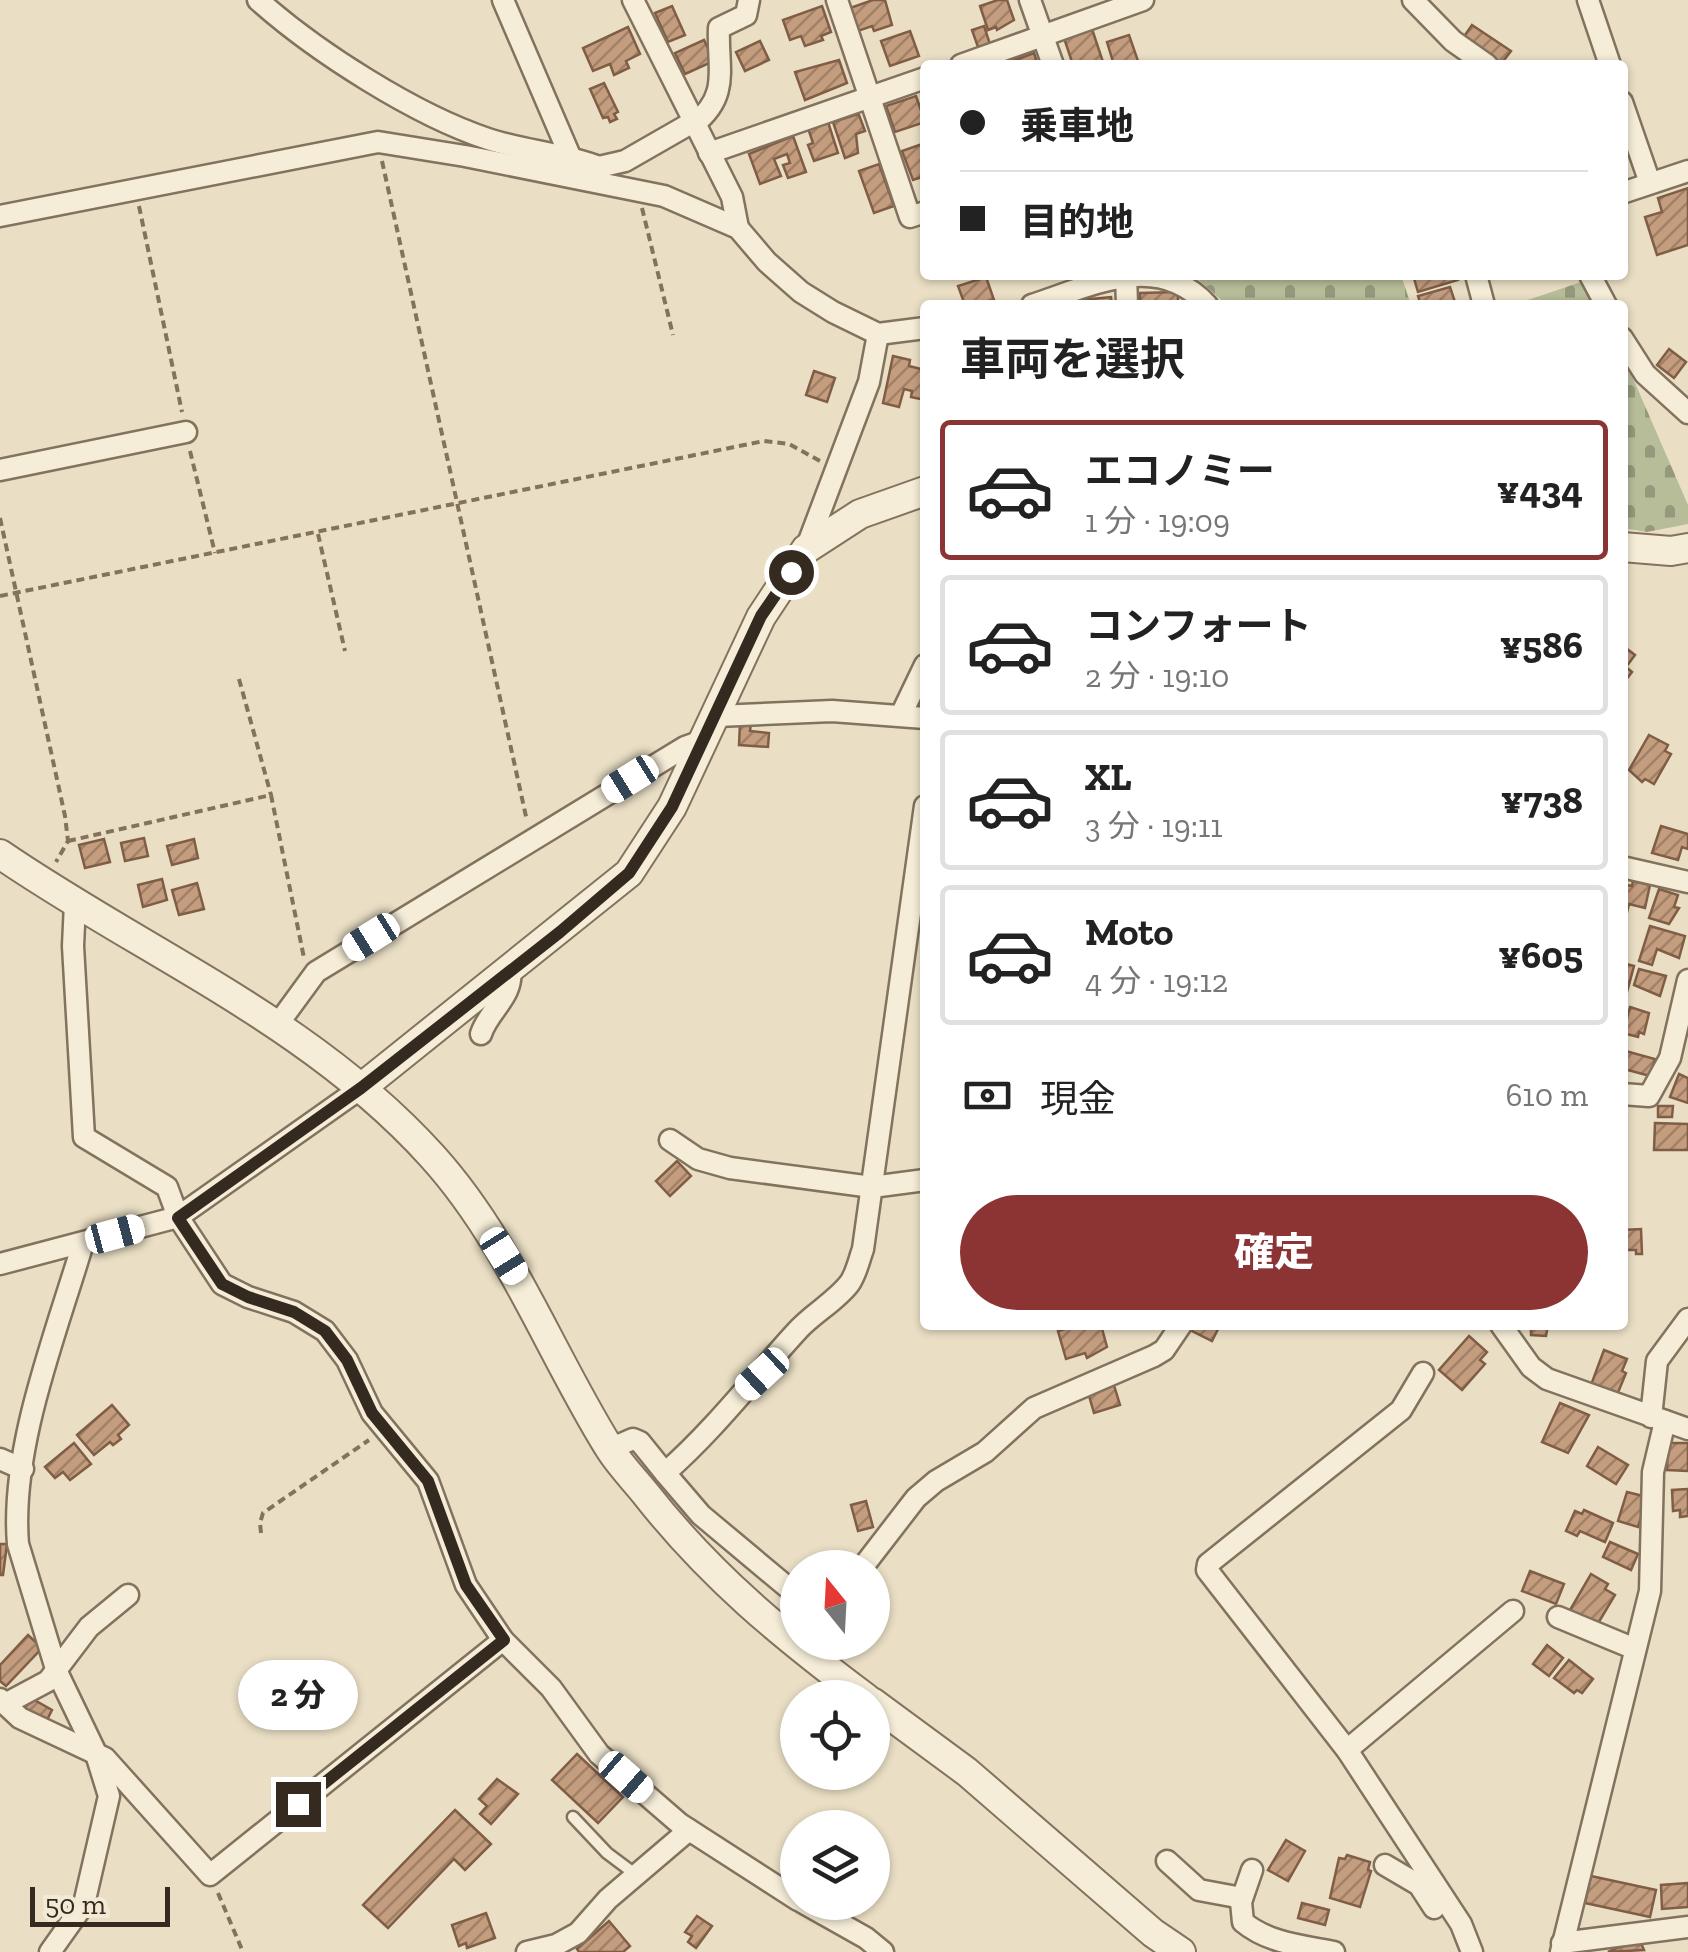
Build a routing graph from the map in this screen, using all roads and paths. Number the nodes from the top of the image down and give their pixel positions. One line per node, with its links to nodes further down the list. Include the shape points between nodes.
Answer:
1 (258, 0): 10 (street)
2 (502, 0): 22 (street)
3 (633, 0): 19 (street)
4 (749, 0): 19 (street, via 746,14 720,28 721,83 706,114)
5 (837, 0): 17 (street)
6 (1030, 0): 11 (street)
7 (1143, 0): 11 (street)
8 (1414, 0): 14 (street)
9 (1588, 0): 15 (street)
10 (278, 8): 22 (street, via 338,60 416,106 488,139)
11 (1042, 36): 12 (street); 13 (street)
12 (976, 60)
13 (1051, 60)
14 (1480, 60)
15 (1608, 60)
16 (920, 80): 17 (street)
17 (869, 98): 21 (street); 29 (street, via 910,217)
18 (1628, 120): 25 (street)
19 (693, 123): 21 (street); 24 (street)
20 (378, 142): 24 (street); 26 (street); 45 (path)
21 (708, 154): 31 (street, via 732,197)
22 (570, 156): 24 (street)
23 (1688, 171): 25 (street)
24 (598, 175): 28 (street)
25 (1650, 184): 27 (street)
26 (135, 189): 30 (street); 41 (path)
27 (1628, 191)
28 (643, 192): 31 (street); 38 (path, via 642,212)
29 (920, 214)
30 (0, 216)
31 (738, 228): 37 (street, via 801,292)
32 (1110, 280): 34 (street)
33 (1173, 280): 35 (street)
34 (1048, 300)
35 (1201, 300)
36 (920, 329): 37 (street)
37 (878, 334): 43 (street, via 869,382)
38 (673, 335)
39 (1628, 348): 40 (street, via 1644,374)
40 (1688, 413)
41 (186, 432): 42 (street); 51 (path)
42 (0, 470)
43 (836, 470): 45 (path, via 789,444 764,441); 50 (street)
44 (920, 492): 50 (street, via 860,514)
45 (458, 505): 47 (path); 62 (path, via 524,816)
46 (0, 518): 52 (path)
47 (318, 533): 51 (path); 54 (path)
48 (1628, 547): 49 (street)
49 (1688, 548)
50 (806, 549): 57 (street, via 761,616)
51 (215, 553): 52 (path)
52 (15, 593): 53 (path); 63 (path)
53 (0, 596)
54 (345, 652)
55 (920, 676): 58 (street)
56 (240, 679): 61 (path)
57 (717, 716): 58 (street); 60 (street)
58 (901, 716): 59 (street)
59 (920, 718)
60 (702, 740): 62 (street); 70 (street, via 672,807 629,873)
61 (271, 795): 63 (path); 72 (path)
62 (536, 835): 72 (street)
63 (68, 841): 68 (path)
64 (0, 854): 68 (street)
65 (1628, 868): 67 (street)
66 (920, 872): 80 (street)
67 (1688, 882)
68 (43, 884): 69 (street)
69 (75, 903): 73 (street); 81 (street, via 84,1137 166,1188)
70 (510, 970): 74 (street, via 512,982); 76 (street)
71 (1688, 980): 75 (street)
72 (308, 983): 73 (street)
73 (278, 1024): 76 (street)
74 (481, 1034)
75 (1679, 1060): 77 (street, via 1649,1096)
76 (361, 1088): 81 (street); 91 (street, via 430,1154 488,1229)
77 (1628, 1094)
78 (670, 1140): 80 (street, via 698,1159 730,1168)
79 (920, 1181): 80 (street)
80 (872, 1188): 94 (street, via 851,1283 798,1330 707,1437)
81 (178, 1218): 82 (street); 89 (street, via 222,1284 325,1331)
82 (83, 1243): 83 (street); 93 (street, via 28,1427)
83 (0, 1264)
84 (1688, 1319): 88 (street, via 1656,1361)
85 (1178, 1330): 96 (street, via 1164,1350 1139,1364 1034,1408 985,1452 916,1498)
86 (1505, 1330): 88 (street, via 1547,1379)
87 (1423, 1373): 107 (street, via 1401,1410 1208,1564)
88 (1658, 1419): 90 (street); 102 (street, via 1650,1591)
89 (384, 1428): 95 (path, via 263,1513); 101 (street, via 428,1481 466,1585)
90 (1688, 1429)
91 (610, 1450): 94 (street, via 633,1439); 104 (street, via 683,1542 779,1633)
92 (0, 1459): 93 (street)
93 (23, 1468): 103 (street, via 18,1544)
94 (666, 1473): 97 (street, via 701,1515)
95 (262, 1533)
96 (876, 1550)
97 (780, 1581)
98 (128, 1594): 103 (street, via 89,1627)
99 (1514, 1610): 107 (street)
100 (1558, 1617): 102 (street)
101 (504, 1640): 110 (street, via 552,1688 599,1754); 114 (street)
102 (1634, 1649): 121 (street)
103 (57, 1672): 105 (street); 108 (street)
104 (842, 1680)
105 (3, 1701): 108 (street, via 20,1718)
106 (890, 1715): 126 (street)
107 (1347, 1750): 119 (street)
108 (95, 1751): 114 (street); 122 (street, via 109,1796 105,1814 84,1904)
109 (573, 1817): 115 (lane)
110 (689, 1830): 115 (street); 116 (street)
111 (1167, 1861): 117 (street, via 1199,1890)
112 (1385, 1865): 119 (street, via 1419,1885 1447,1920)
113 (1252, 1870): 117 (street)
114 (210, 1875): 123 (path)
115 (636, 1875): 124 (street, via 578,1933)
116 (780, 1888)
117 (1242, 1898): 127 (street, via 1240,1916 1253,1930)
118 (834, 1920): 125 (street)
119 (1461, 1924): 128 (street)
120 (1688, 1926): 121 (street)
121 (1561, 1948): 129 (street)
122 (50, 1952)
123 (243, 1952)
124 (528, 1952)
125 (883, 1952)
126 (1182, 1952)
127 (1334, 1952)
128 (1472, 1952)
129 (1538, 1952)

